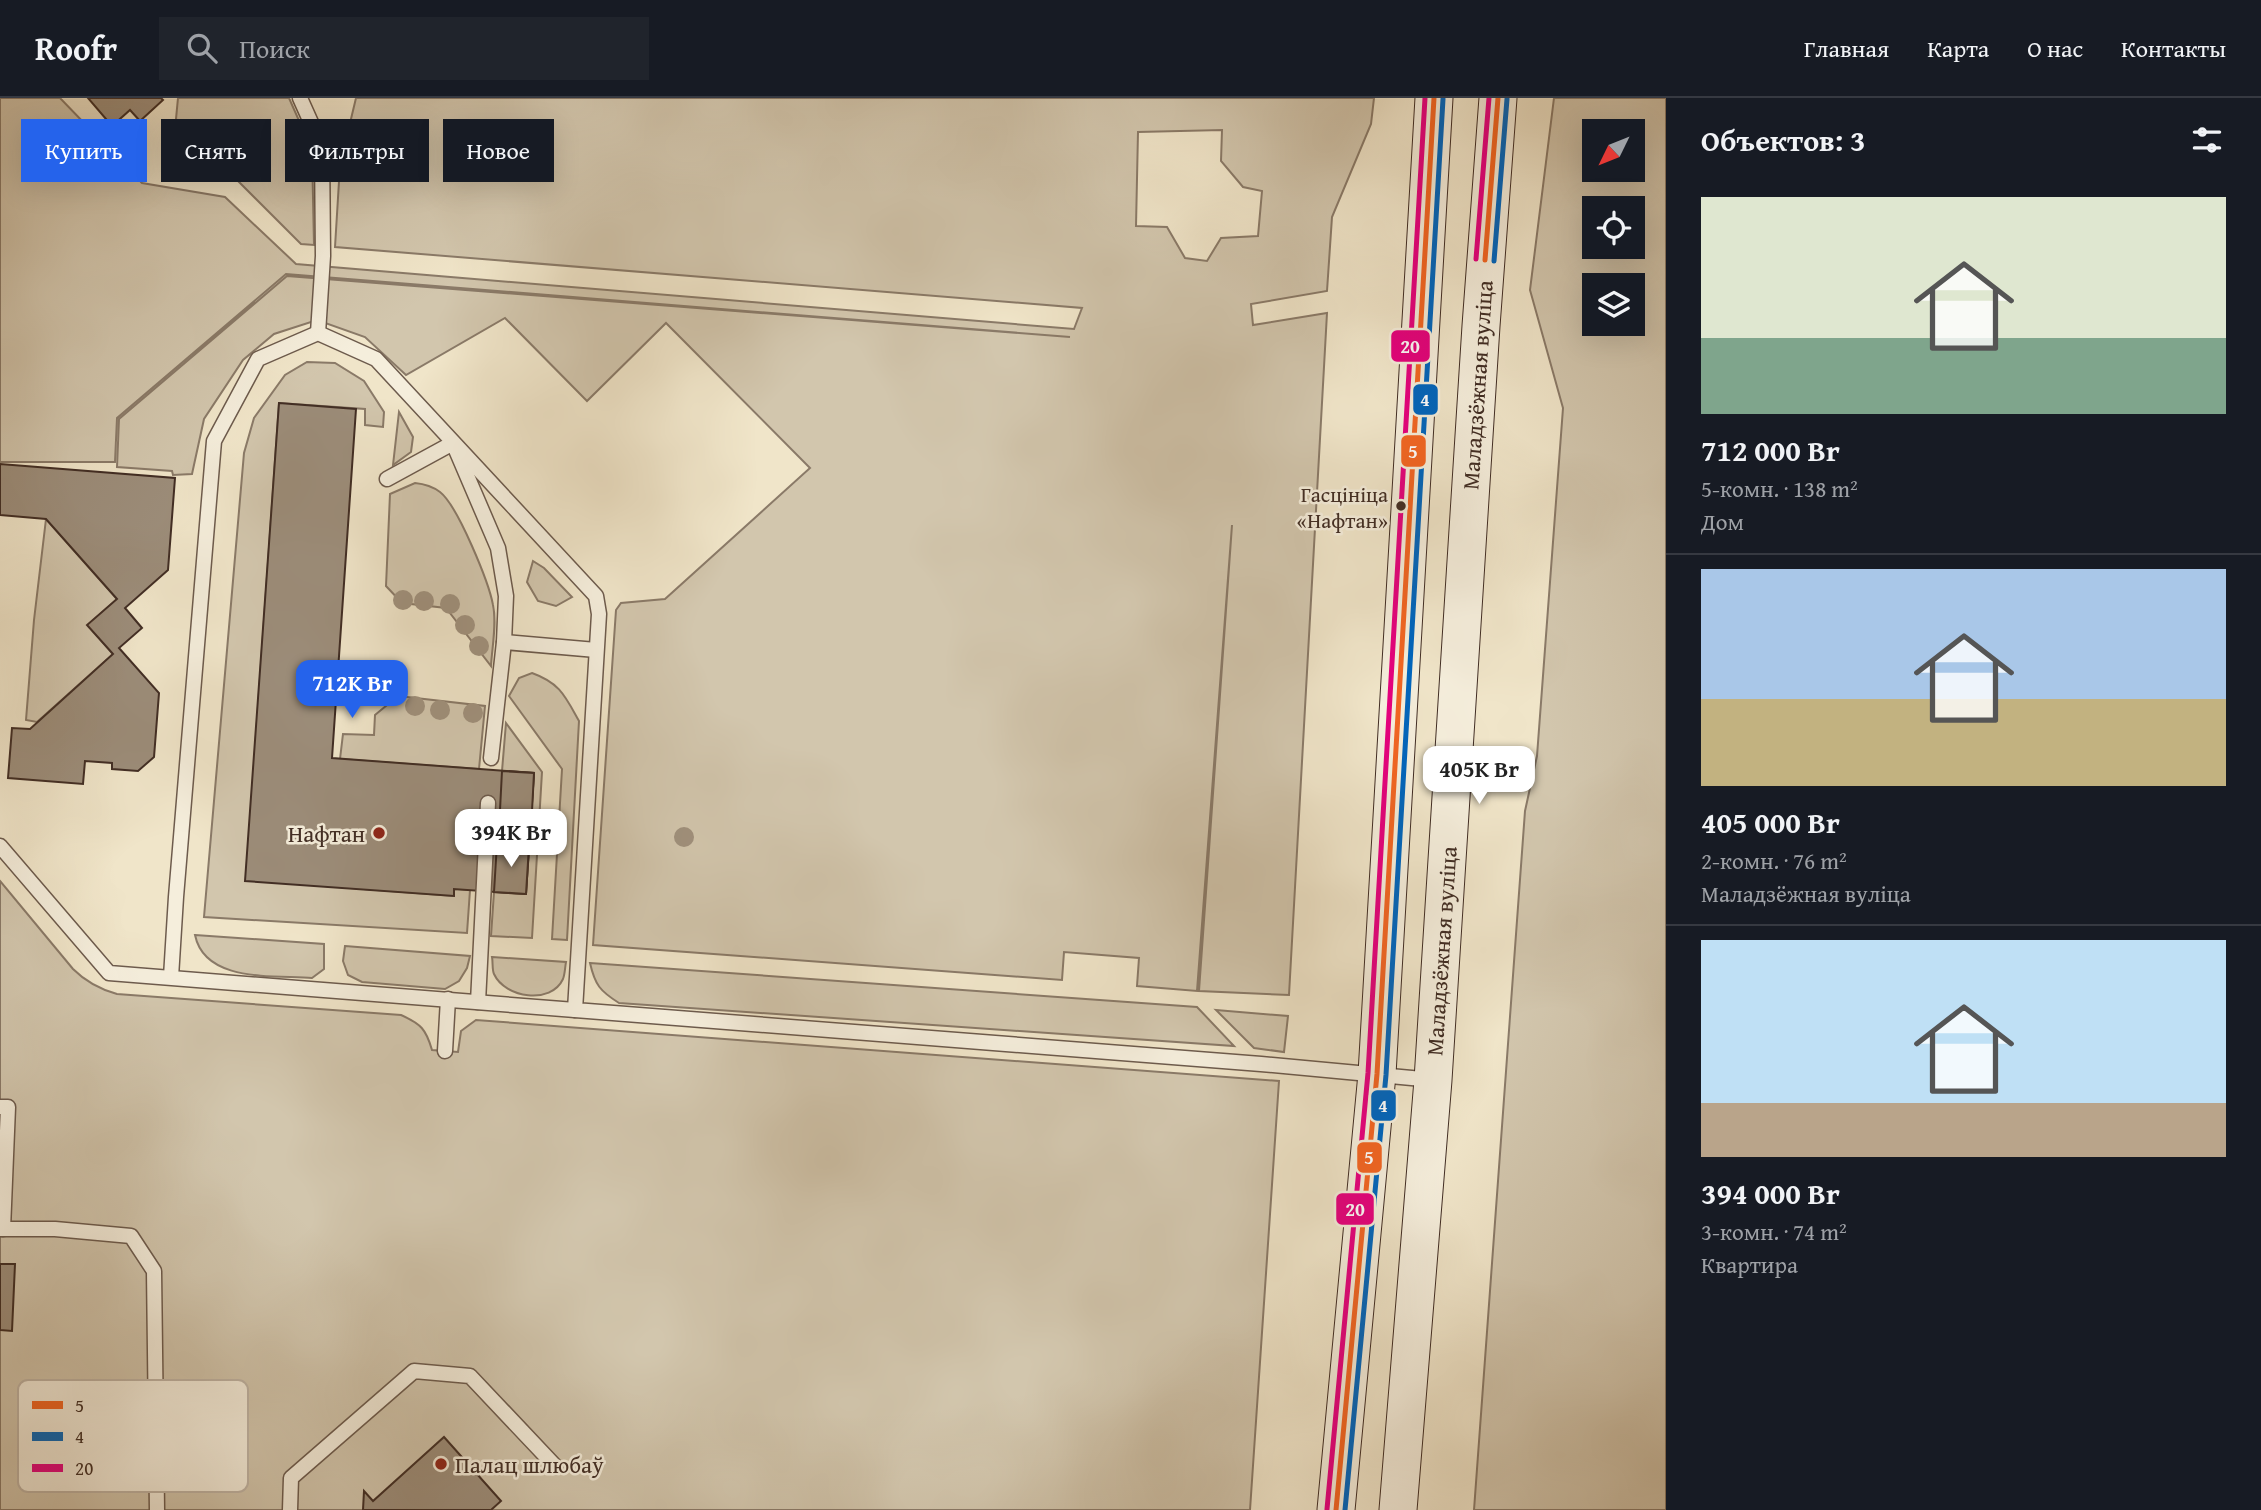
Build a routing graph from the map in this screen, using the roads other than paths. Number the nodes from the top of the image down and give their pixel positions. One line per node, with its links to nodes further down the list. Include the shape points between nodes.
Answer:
1 (300, 98): 4 (lane, via 322,147)
2 (1434, 98): 17 (main road)
3 (1497, 98): 18 (main road, Маладзёжная вуліца)
4 (318, 332): 5 (lane, via 376,359); 12 (lane, via 258,359 214,441)
5 (453, 443): 6 (lane); 7 (lane, via 498,548 506,596); 8 (lane, via 596,596)
6 (387, 479)
7 (504, 642): 8 (lane); 9 (lane)
8 (596, 650): 15 (lane)
9 (491, 758)
10 (488, 803): 14 (lane)
11 (0, 846): 12 (lane, via 109,973)
12 (171, 978): 13 (lane)
13 (448, 999): 14 (lane); 16 (lane)
14 (478, 1002): 15 (lane)
15 (575, 1010): 17 (lane)
16 (444, 1051)
17 (1377, 1074): 18 (lane); 26 (main road)
18 (1433, 1080): 27 (main road, Маладзёжная вуліца)
19 (0, 1107): 20 (lane, via 8,1107)
20 (1, 1229): 21 (lane, via 131,1236 154,1271)
21 (155, 1380)
22 (556, 1467): 25 (lane, via 470,1376 414,1371 291,1478)
23 (157, 1492): 24 (lane)
24 (157, 1510)
25 (290, 1510)
26 (1336, 1510)
27 (1398, 1510)

